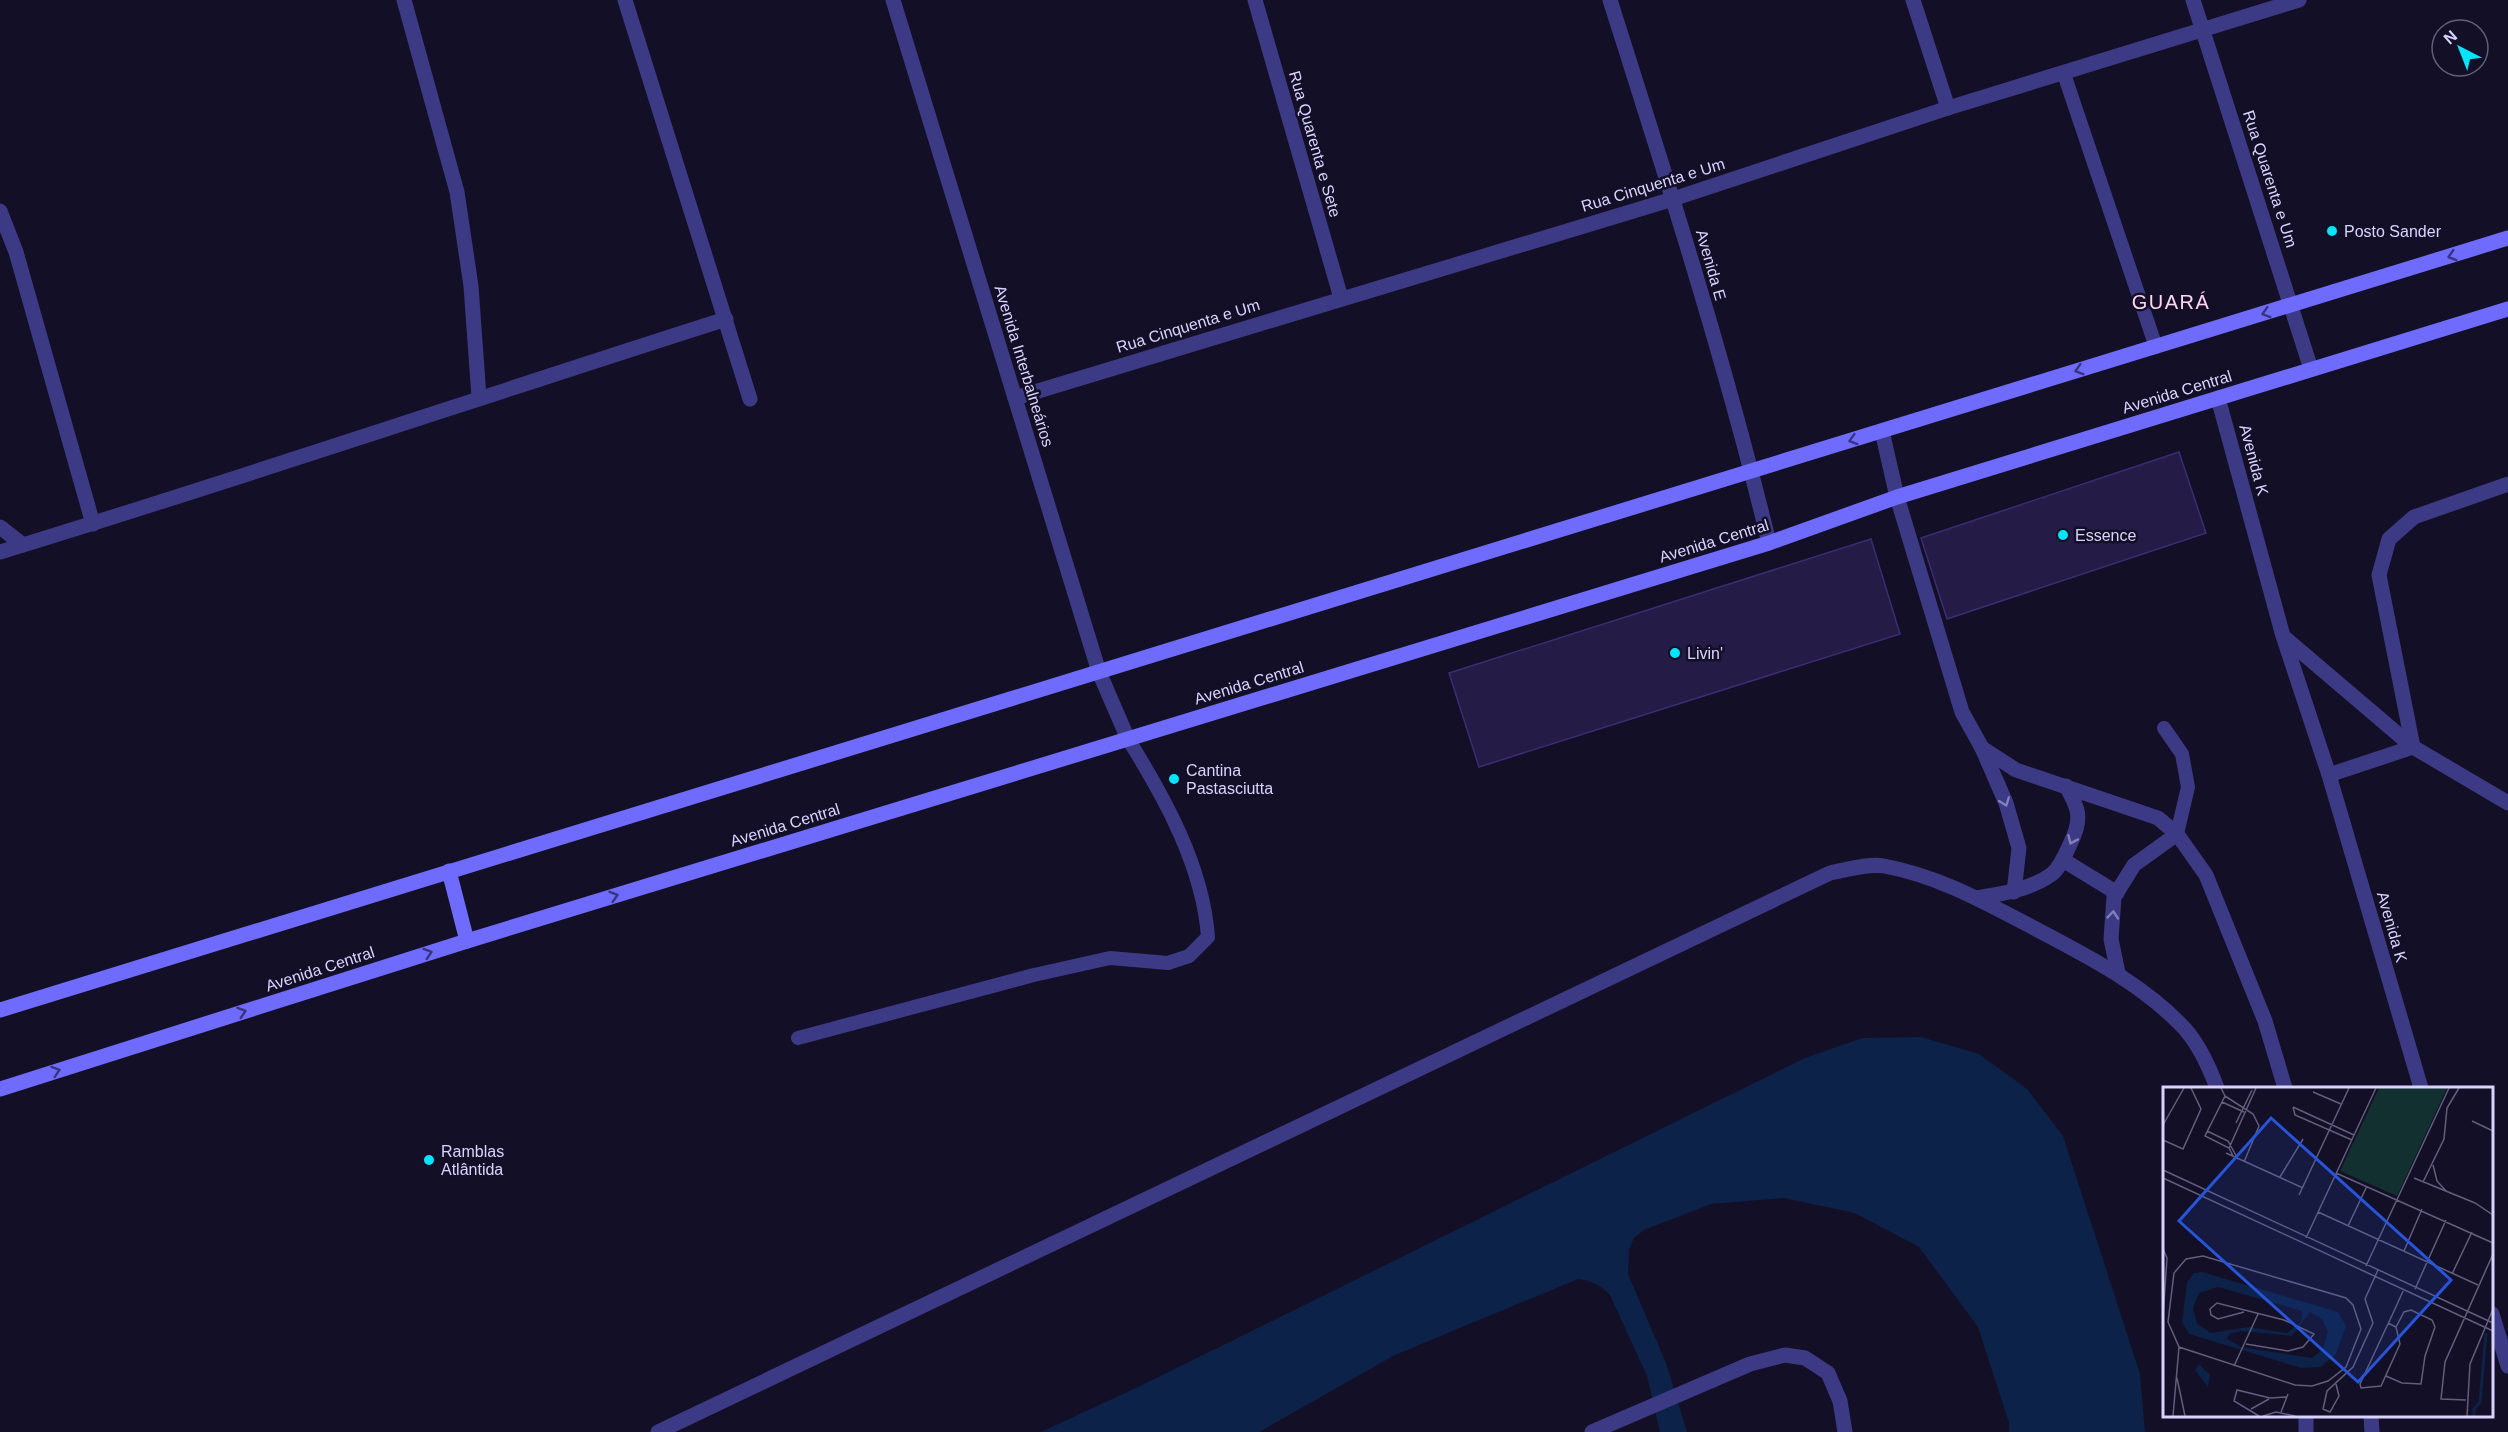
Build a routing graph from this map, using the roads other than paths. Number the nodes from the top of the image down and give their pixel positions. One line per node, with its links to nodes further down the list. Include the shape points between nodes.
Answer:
1 (404, 0): 21 (street, via 457,192 471,286)
2 (625, 0): 18 (street)
3 (893, 0): 22 (street, Avenida Interbalneários)
4 (1255, 0): 15 (street, Rua Quarenta e Sete)
5 (1610, 0): 12 (street, Avenida E)
6 (1913, 0): 11 (street)
7 (2193, 0): 9 (street, Rua Quarenta e Um)
8 (2299, 0): 9 (street, Rua Cinquenta e Um)
9 (2202, 29): 10 (street, Rua Cinquenta e Um); 16 (street, Rua Quarenta e Um)
10 (2064, 74): 11 (street, Rua Cinquenta e Um); 19 (lane)
11 (1948, 108): 12 (street, Rua Cinquenta e Um)
12 (1673, 199): 15 (street, Rua Cinquenta e Um); 26 (street, Avenida E)
13 (0, 211): 29 (street, via 16,252)
14 (2508, 238): 16 (main road, one-way to 16)
15 (1341, 298): 22 (street, Rua Cinquenta e Um)
16 (2291, 305): 19 (main road, one-way to 19); 20 (street, Rua Quarenta e Um)
17 (2508, 309): 20 (main road, Avenida Central)
18 (726, 319): 21 (street); 24 (street)
19 (2156, 347): 25 (main road, one-way to 25)
20 (2311, 369): 23 (main road, Avenida Central)
21 (479, 397): 29 (street)
22 (1016, 398): 35 (street, Avenida Interbalneários)
23 (2218, 398): 28 (main road, Avenida Central); 34 (street, Avenida K)
24 (750, 399)
25 (1882, 431): 26 (main road, one-way to 26); 28 (street)
26 (1751, 471): 31 (street, Avenida E); 35 (main road)
27 (2508, 484): 38 (street, via 2414,517 2389,539 2379,575)
28 (1897, 497): 31 (main road, Avenida Central); 39 (street, via 1962,712)
29 (93, 524): 32 (street)
30 (0, 527): 32 (street)
31 (1769, 543): 37 (main road, Avenida Central)
32 (23, 545): 33 (street)
33 (0, 552)
34 (2283, 636): 38 (street); 40 (street, Avenida K)
35 (1099, 672): 37 (street, Avenida Interbalneários); 45 (main road)
36 (2164, 728): 43 (lane, via 2182,754 2188,787)
37 (1128, 739): 49 (main road, Avenida Central, one-way to 37); 52 (lane, via 1176,825 1206,910 1208,938 1189,956 1168,963 1110,958)
38 (2413, 747): 40 (street); 42 (street)
39 (1982, 748): 41 (street, via 2016,770); 46 (street, one-way to 46, via 2006,803 2019,848)
40 (2329, 775): 55 (street, Avenida K)
41 (2066, 786): 43 (street, via 2158,818); 44 (street, one-way to 44, via 2079,808 2076,831)
42 (2508, 803)
43 (2177, 834): 47 (street, via 2134,865); 54 (street, via 2206,875 2265,1021)
44 (2063, 860): 46 (street, via 2052,874); 47 (street)
45 (450, 871): 49 (main road); 51 (main road)
46 (2014, 892): 48 (street)
47 (2117, 893): 50 (street, one-way to 47, via 2111,939)
48 (1976, 898): 50 (street); 60 (street, via 1933,878 1881,865 1830,873)
49 (467, 941): 56 (main road, Avenida Central, one-way to 49)
50 (2118, 973): 53 (street, via 2160,1004 2187,1031 2211,1070)
51 (0, 1010)
52 (798, 1038)
53 (2216, 1087)
54 (2284, 1087)
55 (2420, 1087)
56 (0, 1089)
57 (2493, 1317): 58 (street)
58 (2508, 1366)
59 (2371, 1417): 63 (street)
60 (658, 1432)
61 (1592, 1432): 62 (street, via 1750,1364 1785,1355 1805,1358 1828,1373 1840,1401)
62 (1845, 1432)
63 (2372, 1432)

